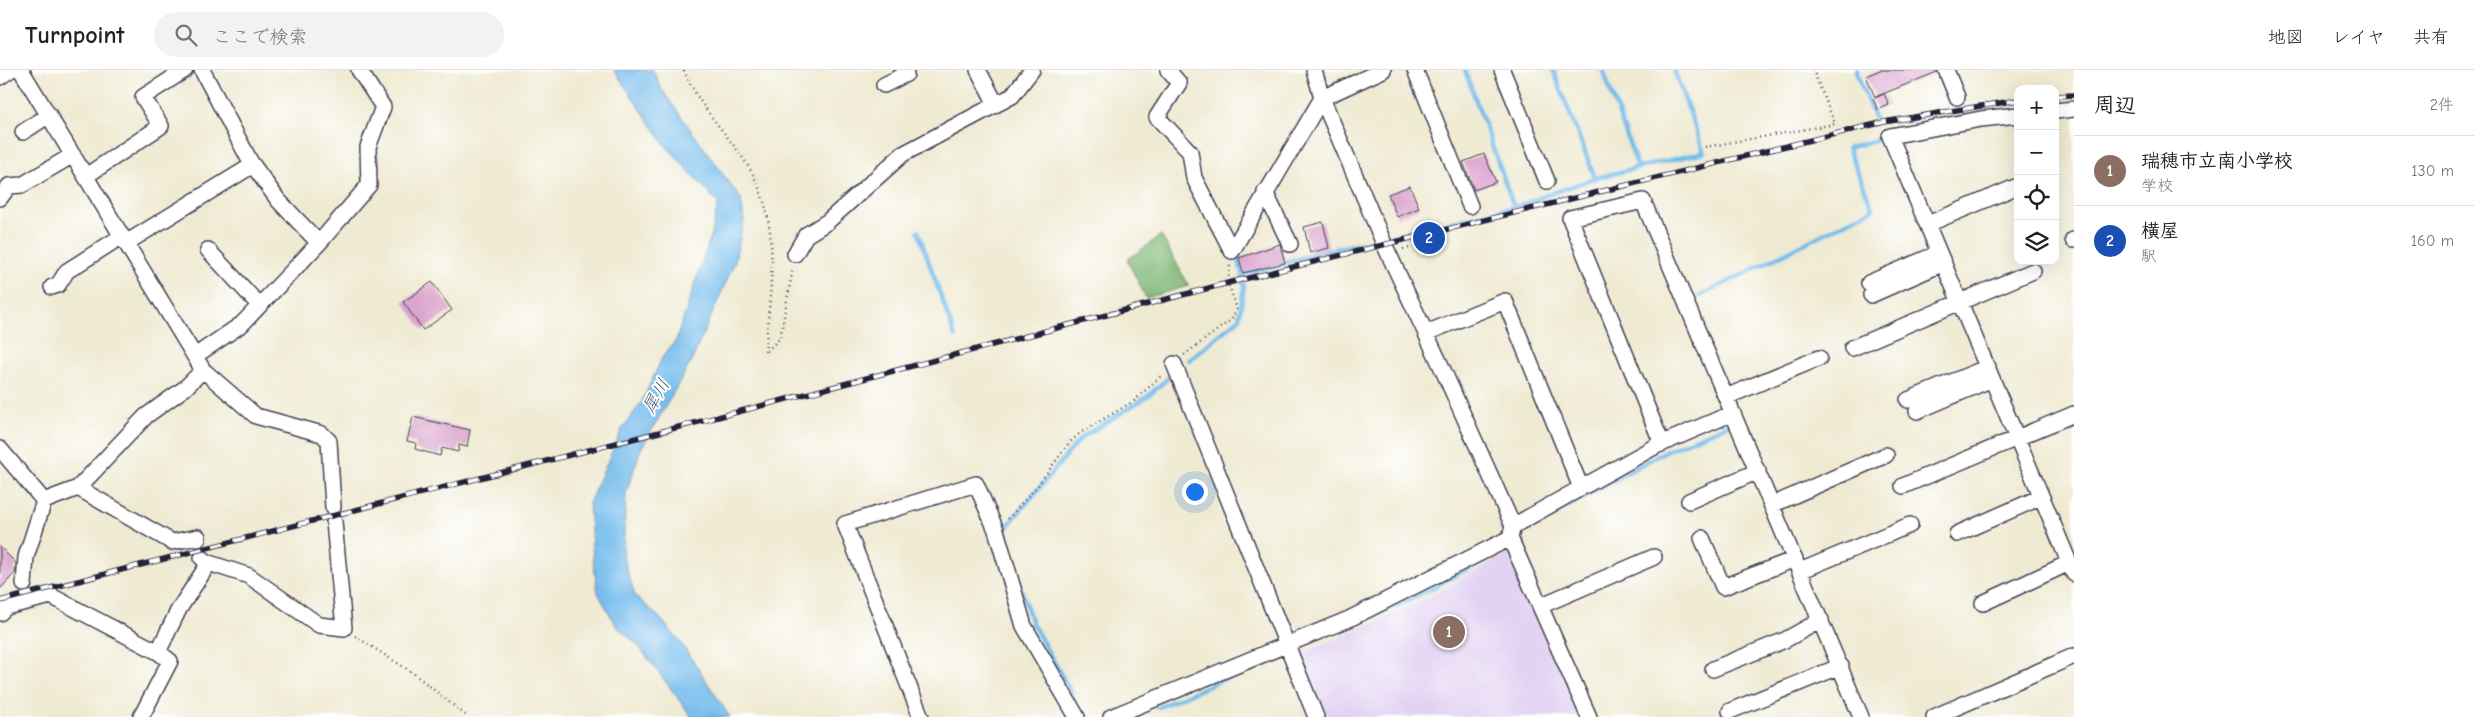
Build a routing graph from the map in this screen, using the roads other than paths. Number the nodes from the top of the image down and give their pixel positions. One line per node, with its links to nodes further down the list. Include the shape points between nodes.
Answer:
1 (10, 70): 15 (street)
2 (21, 70): 22 (street)
3 (185, 70): 27 (street, via 143,97 161,126)
4 (202, 70): 26 (street)
5 (359, 70): 35 (street, via 383,107 368,147 369,185)
6 (905, 70): 16 (street, via 906,74)
7 (978, 70): 19 (street)
8 (1032, 70): 19 (street, via 1012,96)
9 (1168, 70): 30 (street, via 1179,83 1157,117 1190,152 1194,178 1232,251)
10 (1314, 70): 18 (street)
11 (1383, 70): 18 (street)
12 (1415, 70): 32 (street)
13 (1502, 70): 28 (street)
14 (1946, 70): 17 (street)
15 (0, 78)
16 (884, 85)
17 (1957, 97)
18 (1322, 98): 30 (street); 45 (street)
19 (996, 104): 38 (street, via 903,154 827,222 806,235)
20 (2074, 109): 21 (street)
21 (2059, 111)
22 (48, 115): 24 (street); 25 (street)
23 (2014, 115): 33 (street, via 1890,136)
24 (23, 132)
25 (73, 156): 27 (street); 31 (street, via 22,185 9,186)
26 (253, 165): 34 (street); 35 (street, via 278,200)
27 (86, 176): 34 (street)
28 (1547, 181)
29 (2014, 188): 33 (street)
30 (1265, 192): 36 (street)
31 (0, 198)
32 (1470, 206)
33 (1928, 224): 39 (street)
34 (124, 239): 41 (street, via 68,271 58,285); 47 (street)
35 (318, 243): 44 (street)
36 (1290, 244)
37 (208, 250): 44 (street)
38 (795, 254)
39 (1942, 258): 42 (street); 43 (street)
40 (2033, 271): 43 (street)
41 (52, 287)
42 (1870, 289)
43 (1960, 303): 46 (street); 51 (street)
44 (259, 305): 47 (street, via 242,324)
45 (1426, 333): 63 (street, via 1505,301); 69 (street)
46 (1852, 348)
47 (194, 356): 50 (street)
48 (1819, 358): 52 (street)
49 (1174, 364): 81 (street)
50 (203, 370): 62 (street, via 185,388 146,416); 82 (street, via 256,416 322,434 329,441 344,628 319,626 248,576 206,561)
51 (1990, 373): 53 (street); 56 (street)
52 (1726, 397): 54 (street); 57 (street, via 1642,200 1570,218)
53 (1912, 406)
54 (1733, 414): 57 (street); 60 (street)
55 (2074, 414): 56 (street)
56 (2015, 437): 61 (street); 64 (street)
57 (1662, 444): 63 (street)
58 (0, 449): 65 (street)
59 (1886, 455): 67 (street)
60 (1758, 471): 66 (street); 67 (street)
61 (1903, 486)
62 (78, 488): 65 (street); 72 (street, via 172,542)
63 (1581, 488): 69 (street)
64 (2041, 497): 70 (street); 75 (street)
65 (44, 501): 76 (street, via 26,557)
66 (1689, 501)
67 (1772, 505): 74 (street)
68 (1910, 525): 74 (street)
69 (1512, 532): 78 (street); 81 (street, via 1428,581)
70 (1958, 534)
71 (1702, 538): 74 (street, via 1723,587)
72 (198, 539)
73 (1654, 558): 78 (street)
74 (1798, 565): 80 (street)
75 (2072, 568): 77 (street)
76 (24, 584)
77 (1983, 603)
78 (1540, 606): 92 (street)
79 (0, 613): 82 (street, via 6,606 51,596)
80 (1821, 620): 84 (street); 85 (street, via 1785,640)
81 (1288, 646): 90 (street); 91 (street)
82 (158, 652): 87 (street, via 170,660)
83 (2074, 656): 94 (street)
84 (1841, 666): 86 (street); 93 (street)
85 (1713, 669)
86 (1730, 711)
87 (141, 717)
88 (921, 717): 89 (street, via 845,524 976,484 996,530 1024,626)
89 (1077, 717)
90 (1111, 717)
91 (1316, 717)
92 (1589, 717)
93 (1861, 717)
94 (1934, 717)

